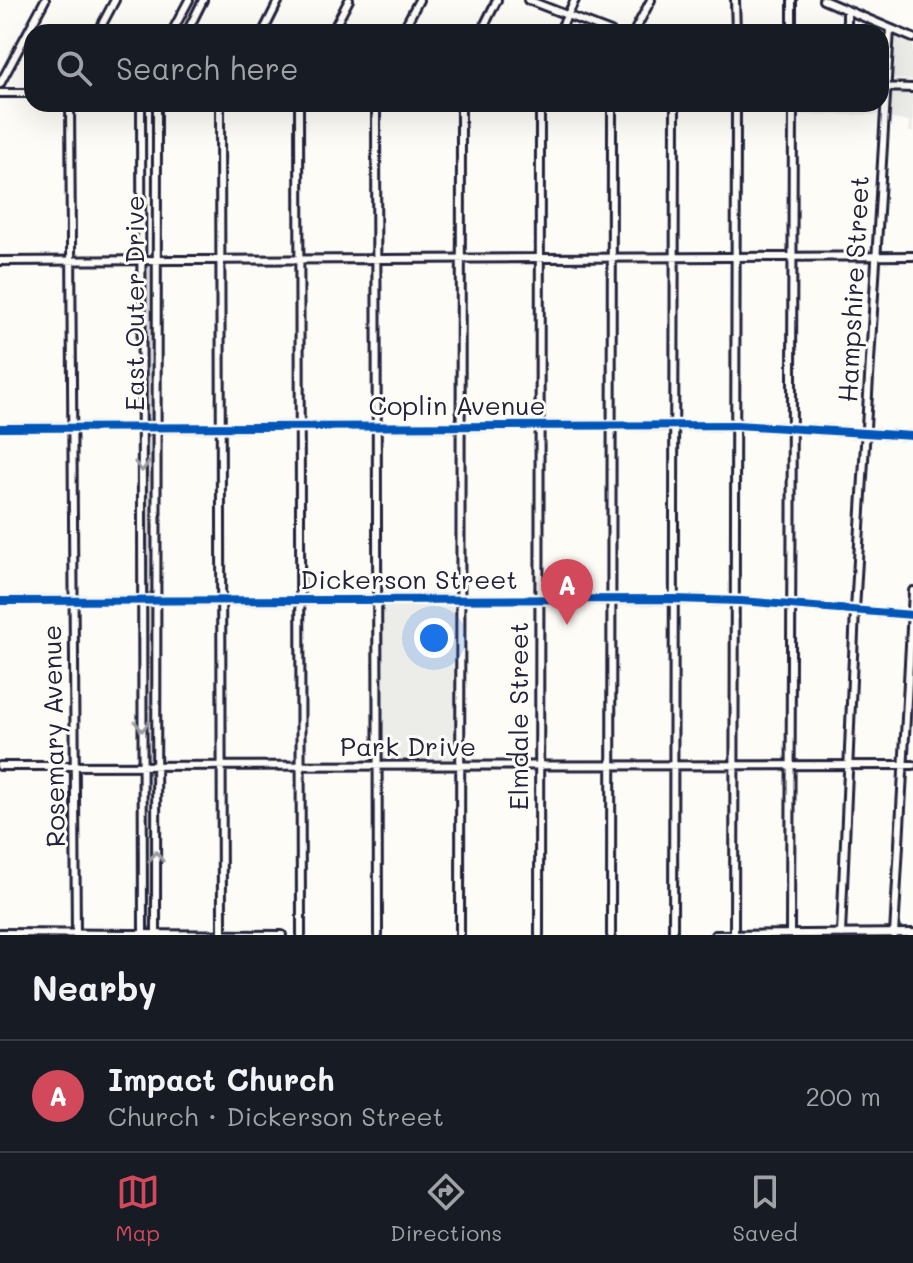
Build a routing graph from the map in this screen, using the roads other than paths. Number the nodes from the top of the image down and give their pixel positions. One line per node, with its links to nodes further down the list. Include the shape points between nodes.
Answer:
1 (45, 0): 17 (street)
2 (115, 0): 18 (street)
3 (189, 0): 19 (street)
4 (203, 0): 20 (street)
5 (279, 0): 21 (street)
6 (349, 0): 22 (street)
7 (419, 0): 23 (street)
8 (497, 0): 24 (street)
9 (528, 0): 16 (street)
10 (575, 0): 16 (street)
11 (651, 0): 27 (street)
12 (735, 0): 28 (street)
13 (792, 0): 29 (street)
14 (823, 0): 15 (street)
15 (847, 10): 30 (street); 31 (street)
16 (568, 15): 25 (street); 26 (street)
17 (32, 24)
18 (102, 24)
19 (176, 24)
20 (189, 24)
21 (267, 24)
22 (336, 24)
23 (406, 24)
24 (485, 24)
25 (563, 24)
26 (591, 24)
27 (638, 24)
28 (736, 24)
29 (792, 24)
30 (847, 24)
31 (879, 24)
32 (890, 29): 33 (street, Hampshire Street); 34 (street)
33 (889, 37)
34 (913, 38)
35 (24, 39): 36 (street)
36 (0, 84)
37 (889, 87): 38 (street)
38 (913, 88)
39 (0, 93): 40 (street)
40 (24, 93)
41 (70, 112): 69 (street, Rosemary Avenue)
42 (141, 112): 54 (street, East Outer Drive)
43 (156, 112): 55 (street, East Outer Drive)
44 (220, 112): 63 (street)
45 (299, 112): 64 (street)
46 (376, 112): 65 (street)
47 (461, 112): 66 (street)
48 (540, 112): 60 (street, Elmdale Street)
49 (612, 112): 61 (street)
50 (675, 112): 62 (street)
51 (736, 112): 56 (street)
52 (793, 112): 57 (street)
53 (882, 112): 58 (street, Hampshire Street)
54 (141, 164): 55 (street); 67 (street, East Outer Drive)
55 (156, 164): 68 (street, East Outer Drive)
56 (736, 256): 57 (street); 62 (street); 72 (street)
57 (793, 256): 58 (street); 83 (street)
58 (876, 256): 59 (street); 84 (street, Hampshire Street)
59 (913, 256)
60 (540, 257): 61 (street); 66 (street); 77 (street, Elmdale Street)
61 (612, 257): 62 (street); 78 (street)
62 (674, 257): 71 (street)
63 (220, 258): 64 (street); 68 (street); 73 (street)
64 (299, 258): 65 (street); 74 (street)
65 (376, 258): 66 (street); 75 (street)
66 (461, 258): 76 (street)
67 (142, 259): 68 (street); 69 (street); 80 (street, East Outer Drive)
68 (155, 259): 81 (street, East Outer Drive)
69 (71, 260): 70 (street); 79 (street, Rosemary Avenue)
70 (0, 261)
71 (674, 425): 72 (street, Coplin Avenue); 78 (street, Coplin Avenue); 89 (street)
72 (736, 425): 83 (street, Coplin Avenue); 98 (street)
73 (221, 426): 74 (street, Coplin Avenue); 81 (street, Coplin Avenue); 91 (street)
74 (299, 426): 75 (street, Coplin Avenue); 92 (street)
75 (377, 426): 76 (street, Coplin Avenue); 93 (street)
76 (461, 426): 77 (street, Coplin Avenue); 94 (street)
77 (539, 426): 78 (street, Coplin Avenue); 87 (street, Elmdale Street)
78 (611, 426): 88 (street)
79 (72, 427): 80 (street, Coplin Avenue); 82 (street, Coplin Avenue); 90 (street, Rosemary Avenue)
80 (142, 427): 81 (street, Coplin Avenue); 96 (street, East Outer Drive, one-way to 96)
81 (155, 427): 97 (street, East Outer Drive)
82 (0, 428)
83 (792, 429): 84 (street, Coplin Avenue); 99 (street)
84 (866, 433): 85 (street, Coplin Avenue); 100 (street, Hampshire Street)
85 (913, 436)
86 (913, 591): 101 (street)
87 (539, 599): 88 (street, Dickerson Street); 94 (street, Dickerson Street); 114 (street, Elmdale Street)
88 (611, 599): 89 (street, Dickerson Street); 115 (street)
89 (674, 599): 98 (street, Dickerson Street); 116 (street)
90 (72, 600): 95 (street, Dickerson Street); 96 (street, Dickerson Street); 105 (street, Rosemary Avenue)
91 (221, 600): 92 (street, Dickerson Street); 97 (street, Dickerson Street); 108 (street)
92 (300, 600): 93 (street, Dickerson Street); 112 (street)
93 (378, 600): 94 (street, Dickerson Street); 117 (street)
94 (461, 600): 113 (street)
95 (0, 601)
96 (141, 601): 97 (street, Dickerson Street); 106 (street, East Outer Drive, one-way to 106)
97 (156, 601): 107 (street, East Outer Drive)
98 (736, 601): 99 (street, Dickerson Street); 109 (street)
99 (792, 604): 100 (street, Dickerson Street); 110 (street)
100 (855, 610): 101 (street, Dickerson Street); 111 (street, Hampshire Street)
101 (912, 614): 102 (street)
102 (903, 765): 103 (street, Park Drive); 111 (street, Park Drive); 124 (street)
103 (913, 765)
104 (0, 766): 105 (street, Park Drive)
105 (75, 766): 106 (street, Park Drive); 120 (street, Rosemary Avenue)
106 (143, 766): 107 (street, Park Drive); 125 (street, East Outer Drive)
107 (156, 766): 108 (street, Park Drive); 126 (street, East Outer Drive, one-way to 107)
108 (222, 766): 112 (street, Park Drive); 121 (street)
109 (735, 766): 110 (street, Park Drive); 116 (street, Park Drive); 135 (street)
110 (791, 766): 111 (street, Park Drive); 122 (street)
111 (847, 766): 123 (street, Hampshire Street)
112 (301, 767): 117 (street, Park Drive); 128 (street)
113 (461, 767): 114 (street, Park Drive); 117 (street, Park Drive); 130 (street)
114 (539, 767): 115 (street, Park Drive); 131 (street, Elmdale Street)
115 (611, 767): 116 (street, Park Drive); 132 (street)
116 (673, 767): 133 (street)
117 (378, 768): 129 (street)
118 (0, 933): 120 (street)
119 (913, 933): 124 (street)
120 (76, 934): 125 (street)
121 (222, 934): 126 (street); 127 (street)
122 (790, 934): 135 (street); 136 (street)
123 (841, 934): 124 (street); 136 (street)
124 (894, 934)
125 (143, 935): 126 (street)
126 (156, 935)
127 (282, 935)
128 (301, 935)
129 (378, 935)
130 (460, 935)
131 (539, 935)
132 (611, 935)
133 (673, 935)
134 (715, 935): 135 (street)
135 (734, 935)
136 (814, 935)

